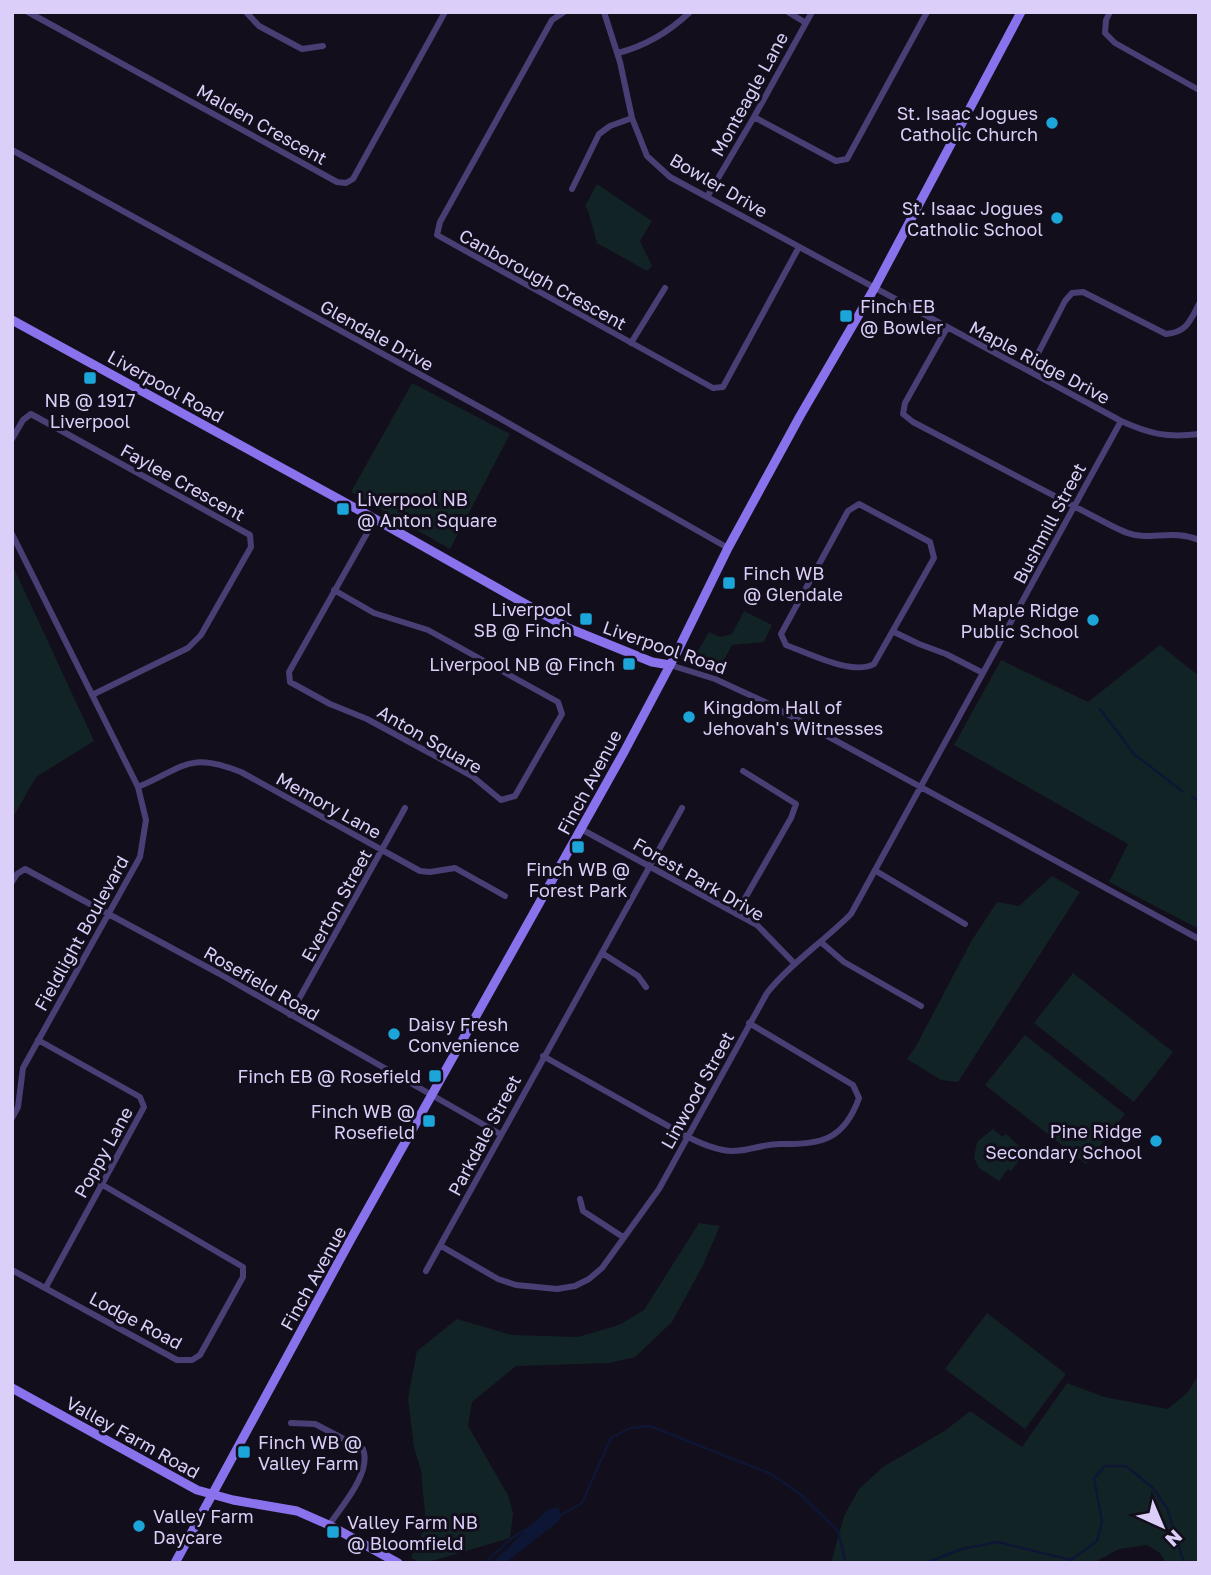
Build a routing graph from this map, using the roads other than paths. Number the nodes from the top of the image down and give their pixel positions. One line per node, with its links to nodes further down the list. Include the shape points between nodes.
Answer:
1 (28, 12): 3 (street, Malden Crescent, via 346,183 353,179)
2 (246, 12): 13 (street, via 259,26 302,49)
3 (445, 12)
4 (564, 12): 27 (street, Canborough Crescent, via 552,20 440,222 438,235)
5 (604, 12): 14 (street, Bowler Drive)
6 (690, 12): 14 (street, via 657,37)
7 (788, 12): 12 (street, Monteagle Lane)
8 (812, 12): 12 (street)
9 (927, 12): 16 (street, via 847,159 836,161)
10 (1021, 12): 23 (main road, Finch Avenue)
11 (1110, 12): 15 (street, via 1105,33 1115,43)
12 (806, 23): 16 (street, Monteagle Lane)
13 (323, 46)
14 (618, 53): 17 (street, Bowler Drive)
15 (1199, 90)
16 (754, 117): 20 (street, Monteagle Lane)
17 (632, 118): 19 (street, via 599,134); 20 (street, Bowler Drive, via 647,156 670,177)
18 (12, 150): 36 (street, Glendale Drive)
19 (572, 188)
20 (707, 197): 21 (street, Bowler Drive)
21 (799, 247): 23 (street, Bowler Drive); 27 (street, Canborough Crescent, via 723,387 704,384)
22 (665, 288): 27 (street)
23 (875, 288): 26 (street, Maple Ridge Drive); 36 (main road, Finch Avenue)
24 (1199, 304): 28 (street, via 1179,333 1166,334 1083,292 1072,293)
25 (12, 320): 33 (main road, Liverpool Road)
26 (947, 328): 28 (street, Maple Ridge Drive); 32 (street, via 905,403 904,414)
27 (631, 343)
28 (1030, 371): 29 (street, Maple Ridge Drive)
29 (1121, 421): 30 (street, Maple Ridge Drive, via 1150,434); 32 (street, Bushmill Street)
30 (1199, 434)
31 (12, 439): 41 (street, Faylee Crescent, via 31,414 250,535 251,547 201,635 188,648)
32 (1075, 506): 35 (street, via 1131,534 1180,534); 40 (street, Bushmill Street)
33 (375, 519): 37 (street, Anton Square); 39 (main road, Liverpool Road, via 568,628)
34 (12, 534): 41 (street, Fieldlight Boulevard)
35 (1199, 540)
36 (728, 548): 39 (main road, Finch Avenue)
37 (334, 590): 37 (street, Anton Square, via 289,672 290,682 472,776 501,800 515,796 562,714 558,702 428,630 374,612)
38 (894, 632): 38 (street, via 934,558 934,550 912,530 859,504 849,511 781,637 786,645 866,669); 40 (street)
39 (670, 665): 44 (street, Liverpool Road, via 765,702); 47 (main road, Finch Avenue)
40 (983, 673): 44 (street, Bushmill Street)
41 (92, 695): 43 (street, Fieldlight Boulevard)
42 (743, 771): 54 (street, via 796,804)
43 (138, 787): 48 (street, Memory Lane, via 183,764 219,763); 53 (street, Fieldlight Boulevard, via 146,820 141,857)
44 (921, 787): 50 (street, Linwood Street); 56 (street, Liverpool Road)
45 (405, 808): 48 (street, Everton Street)
46 (682, 808): 49 (street, Parkdale Street)
47 (581, 829): 49 (street, Forest Park Drive); 66 (main road, Finch Avenue)
48 (382, 850): 52 (street, Memory Lane, via 420,871 455,868); 62 (street, Everton Street)
49 (649, 867): 54 (street, Forest Park Drive); 58 (street, Parkdale Street)
50 (876, 871): 55 (street); 57 (street, Linwood Street, via 851,914)
51 (12, 882): 53 (street, Rosefield Road, via 25,869)
52 (505, 896)
53 (108, 913): 62 (street, Rosefield Road); 64 (street, Fieldlight Boulevard)
54 (736, 914): 59 (street, Forest Park Drive, via 757,925)
55 (965, 923)
56 (1199, 939)
57 (822, 943): 59 (street, Linwood Street); 61 (street, via 844,962)
58 (602, 953): 60 (street, via 638,976); 65 (street, Parkdale Street)
59 (795, 964): 63 (street, Linwood Street, via 778,978)
60 (646, 987)
61 (921, 1006)
62 (290, 1015): 66 (street, Rosefield Road)
63 (749, 1023): 69 (street, Linwood Street); 69 (street, via 853,1085 859,1098 853,1114 827,1140 810,1144 725,1151)
64 (38, 1040): 67 (street, Fieldlight Boulevard, via 23,1068); 70 (street, Poppy Lane, via 140,1097 144,1107)
65 (543, 1056): 68 (street, Parkdale Street); 69 (street)
66 (433, 1095): 68 (street, Rosefield Road); 79 (main road, Finch Avenue)
67 (12, 1118)
68 (500, 1134): 73 (street, Parkdale Street)
69 (688, 1137): 72 (street, Linwood Street, via 659,1189)
70 (101, 1184): 76 (street, Poppy Lane); 76 (street, Lodge Road, via 243,1268 243,1277 200,1354 192,1360 177,1360)
71 (580, 1199): 72 (street, via 583,1211)
72 (623, 1237): 73 (street, Linwood Street, via 589,1279 557,1289 498,1279)
73 (441, 1246): 75 (street, Parkdale Street)
74 (12, 1270): 76 (street, Lodge Road)
75 (426, 1270)
76 (46, 1287)
77 (12, 1388): 79 (main road, Valley Farm Road)
78 (291, 1423): 80 (street, via 314,1424 363,1449 363,1473)
79 (212, 1495): 80 (main road, Valley Farm Road, via 298,1511); 81 (main road, Finch Avenue)
80 (330, 1525): 82 (main road, Valley Farm Road)
81 (175, 1563)
82 (398, 1563)

